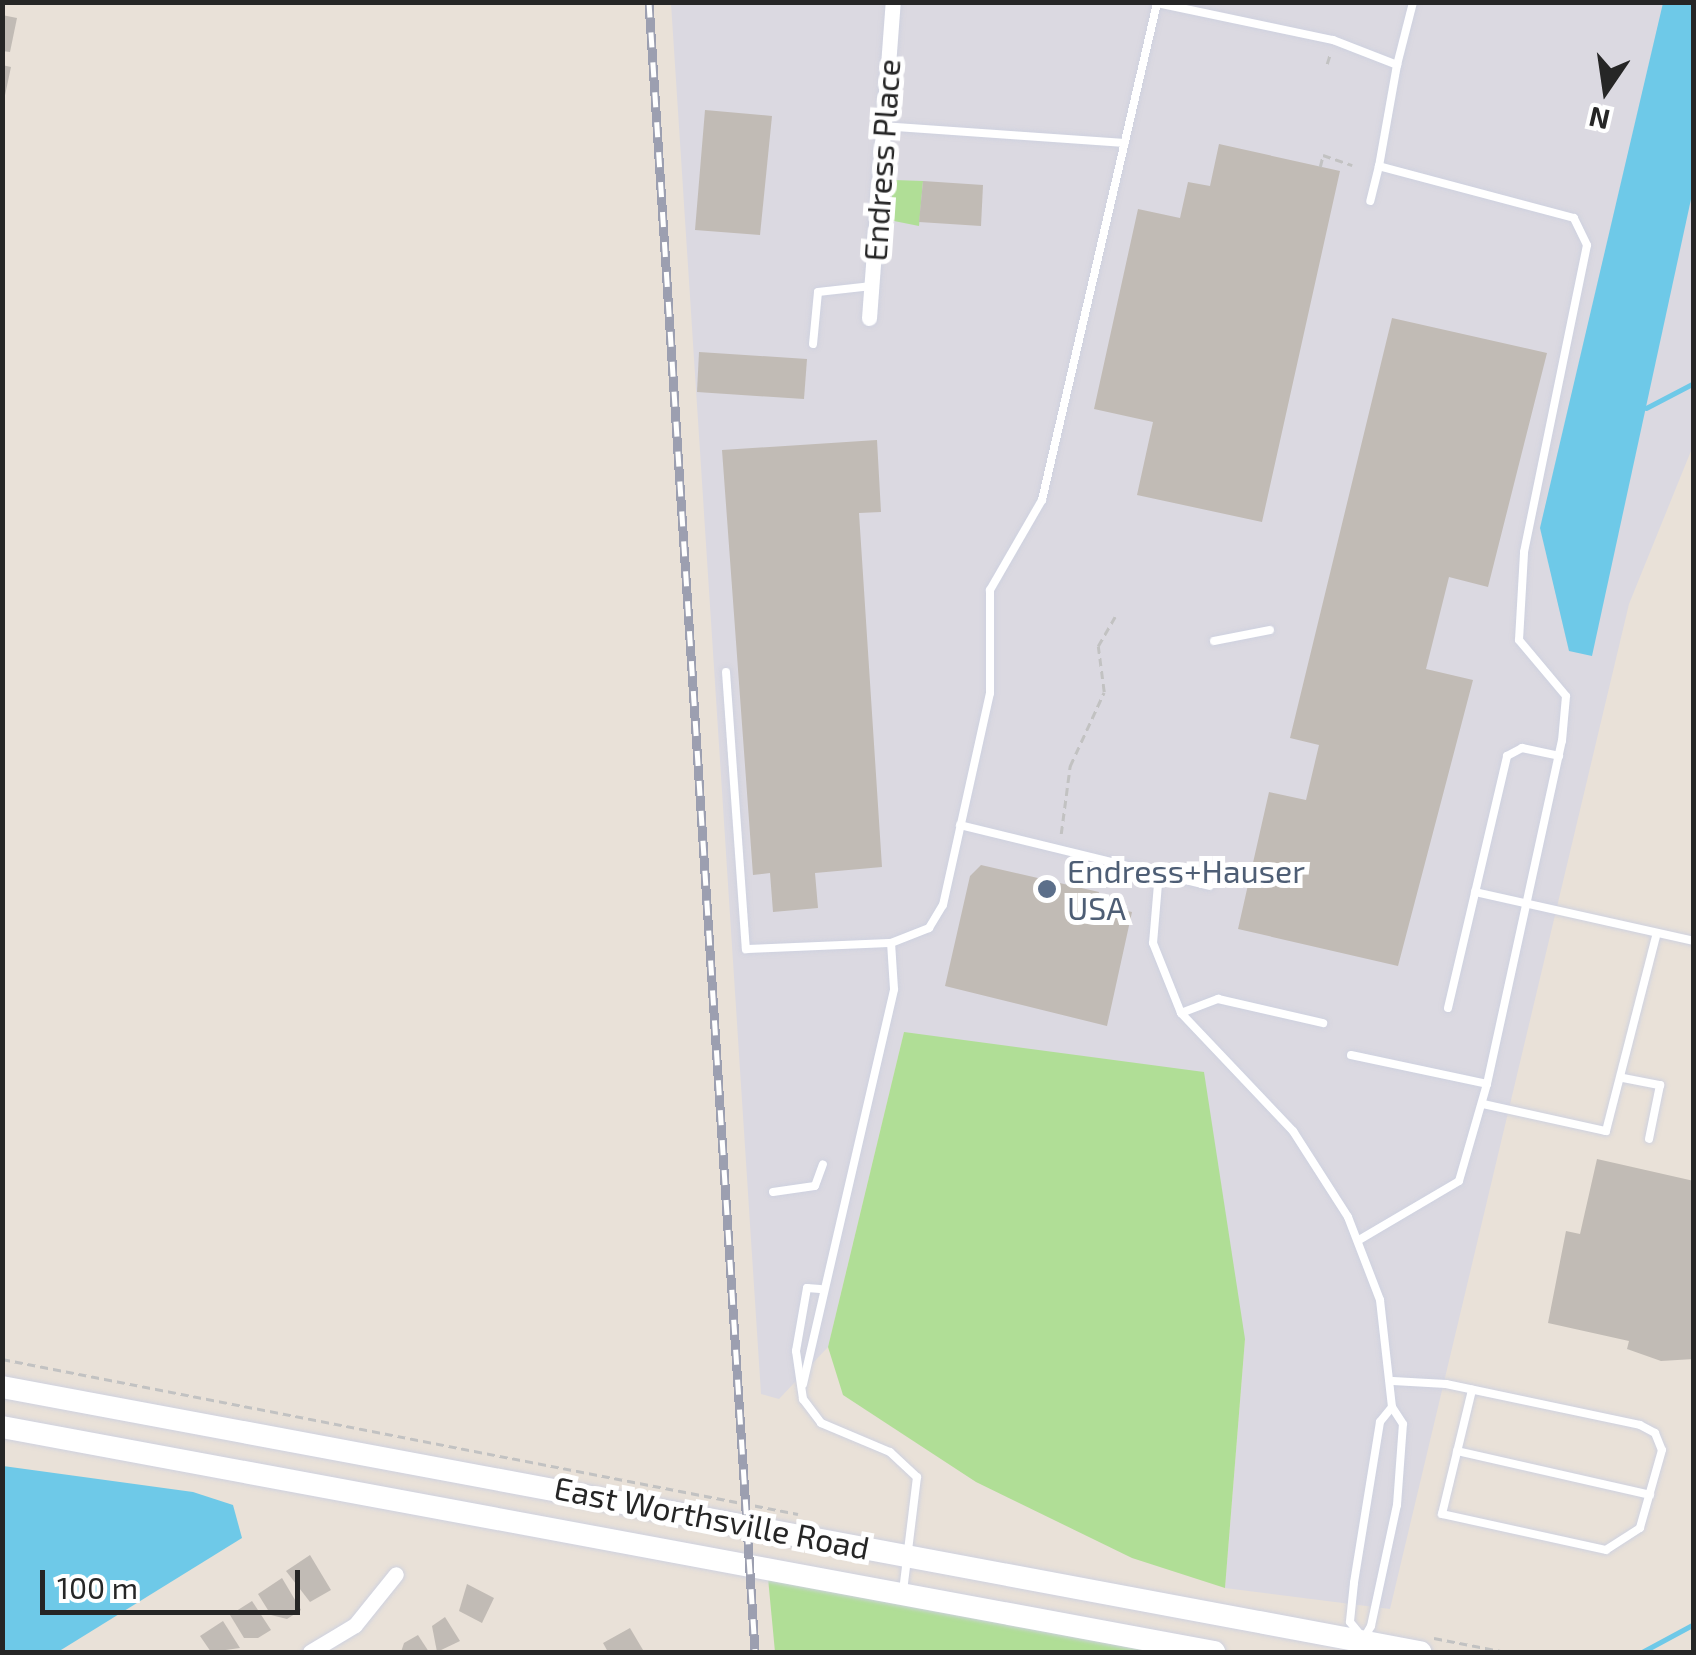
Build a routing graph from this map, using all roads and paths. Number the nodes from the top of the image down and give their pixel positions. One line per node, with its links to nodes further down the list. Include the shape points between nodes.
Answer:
1 (892, 2): 6 (street, Endress Place)
2 (1413, 2): 5 (lane)
3 (1330, 54): 4 (path)
4 (1327, 64)
5 (1396, 65): 7 (lane, via 1332,40 1157,3); 9 (lane)
6 (882, 126): 7 (lane); 12 (street, Endress Place)
7 (1124, 143): 20 (lane, via 1042,500 990,590 992,678)
8 (1352, 165): 10 (path, via 1324,155)
9 (1378, 166): 11 (lane); 19 (lane, via 1574,218 1588,245 1524,552 1519,640 1566,696)
10 (1320, 167)
11 (1370, 201)
12 (872, 286): 13 (street, Endress Place); 14 (lane, via 818,292)
13 (869, 318)
14 (813, 344)
15 (1115, 617): 21 (path, via 1098,646 1104,692 1070,766 1071,815)
16 (1270, 630): 17 (lane)
17 (1214, 641)
18 (726, 672): 28 (lane, via 746,949)
19 (1559, 756): 24 (lane, via 1522,748 1507,756); 25 (lane)
20 (960, 824): 21 (lane); 28 (lane, via 938,917)
21 (1057, 848): 22 (lane)
22 (1159, 872): 23 (lane); 30 (lane, via 1152,943)
23 (1210, 886)
24 (1476, 892): 25 (lane); 29 (lane)
25 (1526, 905): 26 (lane); 34 (lane)
26 (1656, 933): 27 (lane); 33 (lane)
27 (1694, 940)
28 (892, 943): 40 (lane, via 894,990)
29 (1448, 1008)
30 (1181, 1013): 31 (lane, via 1218,998); 39 (lane, via 1293,1131)
31 (1323, 1022)
32 (1351, 1056): 34 (lane)
33 (1623, 1078): 35 (lane, via 1606,1130); 36 (lane, via 1660,1085)
34 (1487, 1084): 35 (lane)
35 (1483, 1104): 39 (lane, via 1460,1181)
36 (1649, 1139)
37 (823, 1164): 38 (lane, via 815,1186)
38 (773, 1192)
39 (1359, 1240): 42 (lane)
40 (820, 1289): 43 (lane, via 826,1310); 43 (lane, via 808,1288 796,1352)
41 (2, 1359): 50 (path)
42 (1393, 1382): 45 (lane); 46 (lane)
43 (802, 1384): 51 (lane, via 821,1424 890,1452 917,1478)
44 (2, 1387): 51 (main road, East Worthsville Road)
45 (1472, 1390): 48 (lane); 49 (lane, via 1656,1433 1662,1450)
46 (1392, 1407): 54 (lane, via 1380,1422 1354,1583 1350,1622); 54 (lane, via 1403,1424 1397,1505 1371,1626)
47 (2, 1426): 53 (main road, East Worthsville Road)
48 (1457, 1451): 49 (lane); 49 (lane, via 1442,1514 1606,1550 1640,1528)
49 (1650, 1495)
50 (802, 1514)
51 (912, 1555): 53 (lane); 54 (main road, East Worthsville Road)
52 (396, 1574): 56 (street, via 355,1625)
53 (903, 1591): 57 (main road, East Worthsville Road)
54 (1358, 1642): 55 (main road, East Worthsville Road)
55 (1425, 1645): 58 (path)
56 (310, 1652)
57 (1214, 1652)
58 (1506, 1652)

